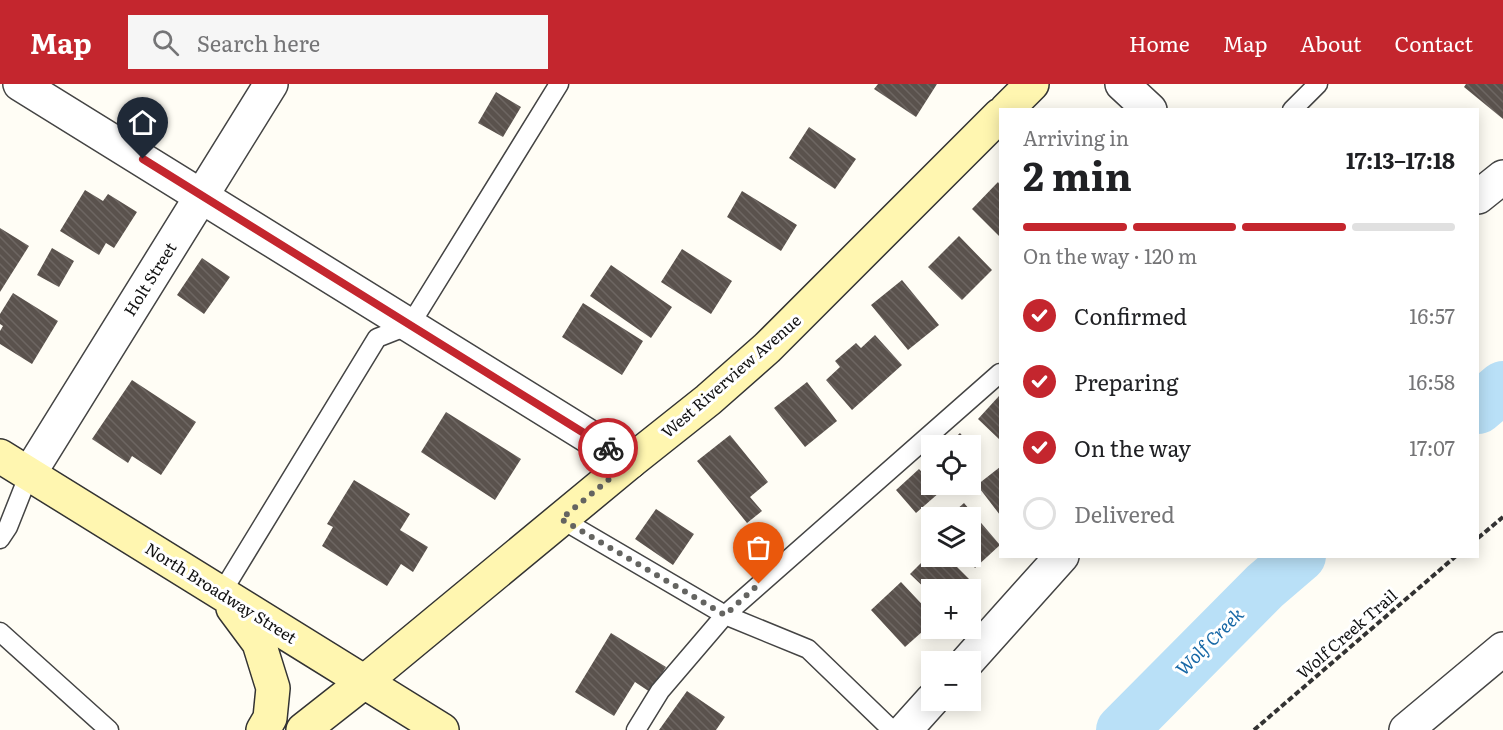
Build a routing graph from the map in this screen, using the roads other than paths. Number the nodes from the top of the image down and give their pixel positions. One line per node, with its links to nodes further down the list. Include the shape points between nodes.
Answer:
1 (270, 84): 12 (street, Holt Street)
2 (559, 84): 14 (lane)
3 (1032, 84): 7 (street)
4 (1122, 84): 8 (street)
5 (1318, 84): 9 (lane)
6 (25, 85): 12 (street)
7 (1008, 108)
8 (1148, 108)
9 (1294, 108)
10 (999, 116): 17 (street, West Riverview Avenue, via 767,348)
11 (1503, 177): 13 (street)
12 (202, 195): 14 (street); 18 (street, Holt Street)
13 (1479, 196)
14 (410, 325): 17 (street); 22 (lane, via 377,338)
15 (999, 374): 23 (lane)
16 (0, 456): 18 (street, North Broadway Street)
17 (630, 462): 19 (street, West Riverview Avenue)
18 (29, 474): 20 (lane); 22 (street, North Broadway Street)
19 (561, 519): 23 (lane); 27 (street, West Riverview Avenue)
20 (0, 539)
21 (1060, 558): 26 (street)
22 (222, 592): 27 (street, North Broadway Street); 30 (street, via 259,643 273,688 270,718)
23 (725, 615): 33 (lane, via 660,691); 34 (lane, via 808,649)
24 (0, 632): 29 (lane)
25 (1503, 649): 36 (street)
26 (977, 651)
27 (364, 682): 31 (street, West Riverview Avenue); 32 (street, North Broadway Street)
28 (922, 711): 35 (street)
29 (109, 730)
30 (263, 730)
31 (303, 730)
32 (442, 730)
33 (636, 730)
34 (892, 730)
35 (905, 730)
36 (1406, 730)

